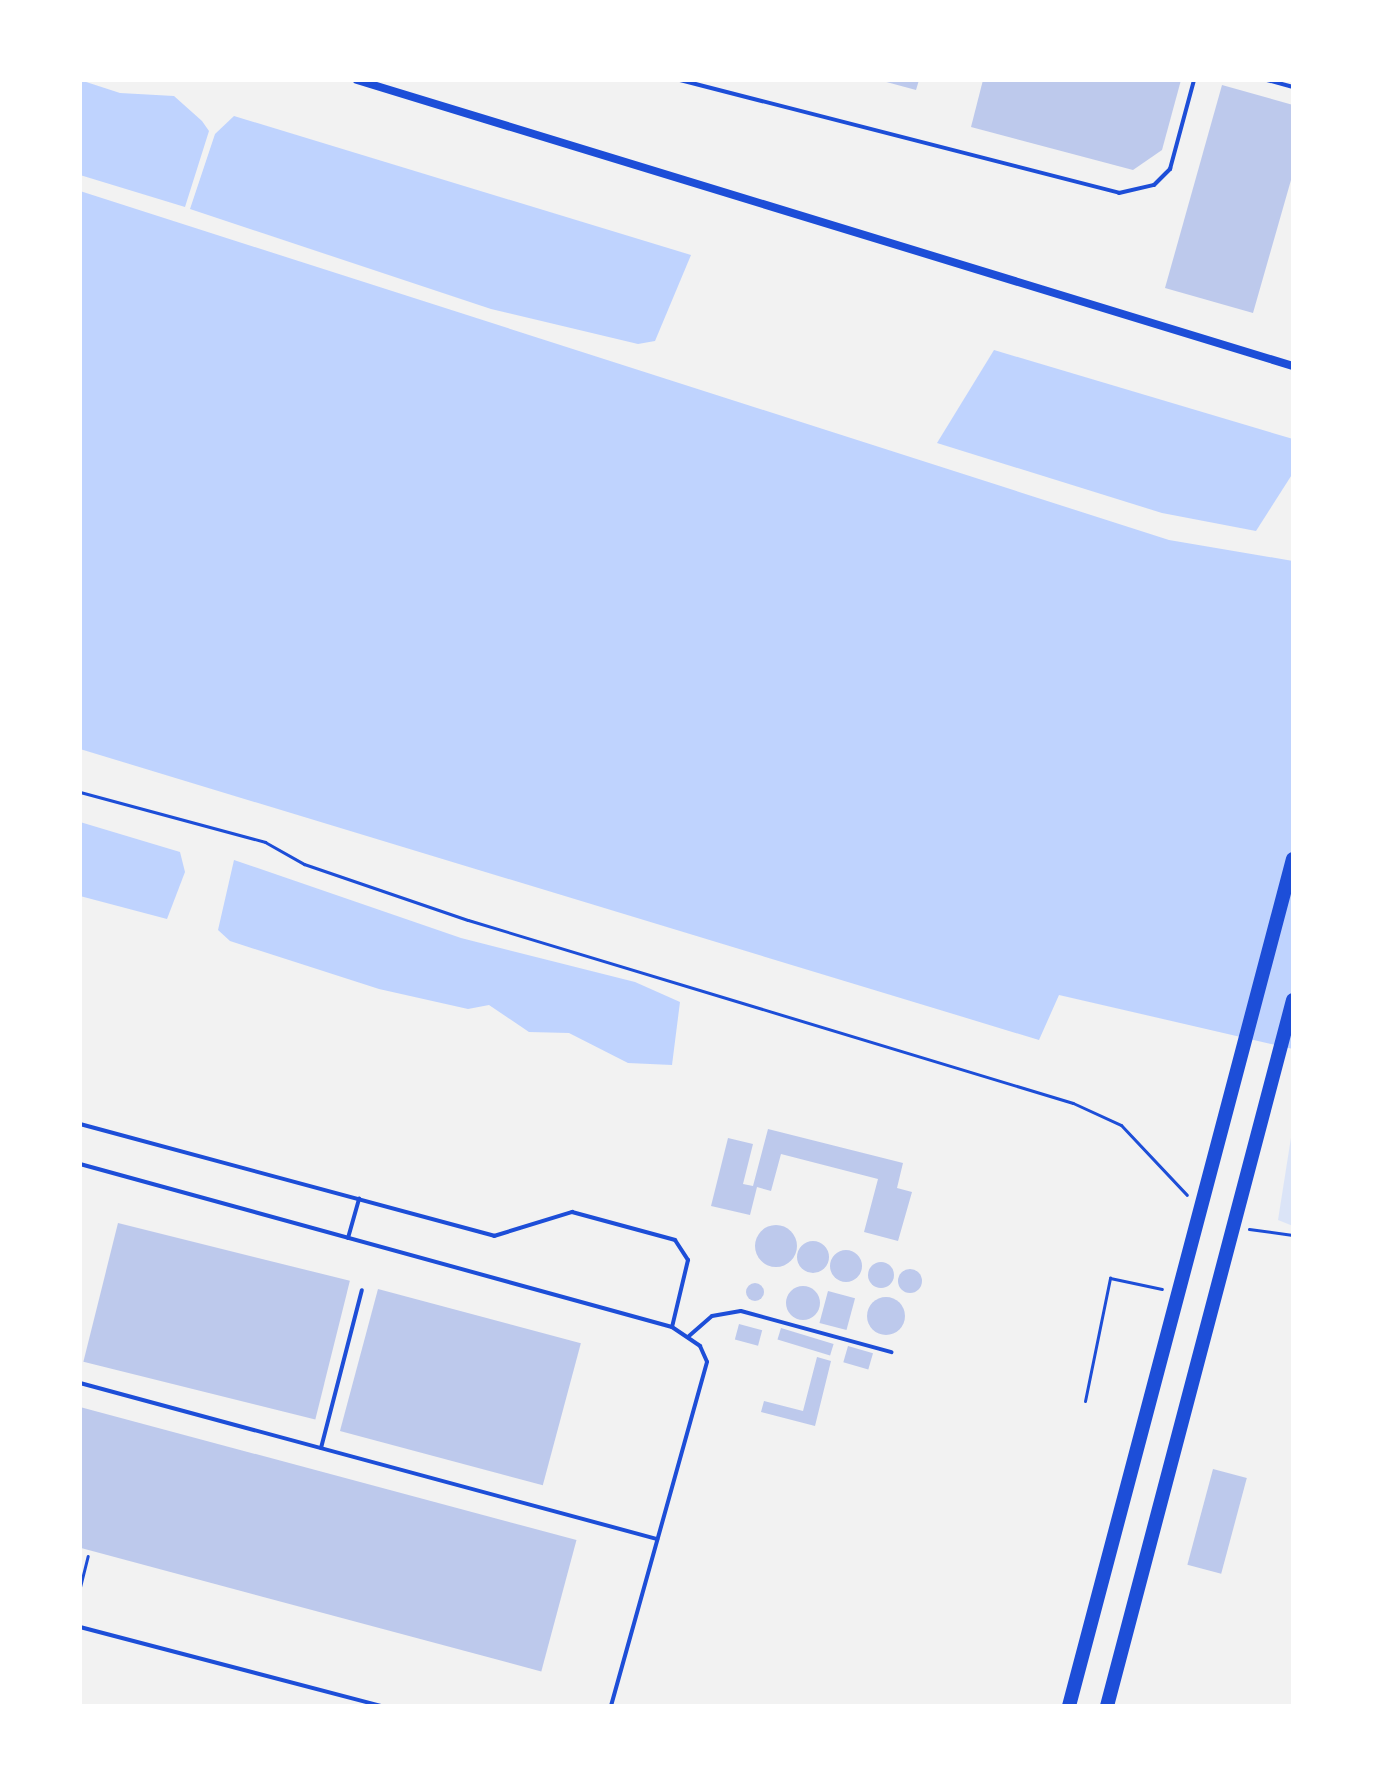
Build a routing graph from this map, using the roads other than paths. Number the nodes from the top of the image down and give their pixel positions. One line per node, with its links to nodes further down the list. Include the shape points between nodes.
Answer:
1 (357, 80): 6 (street)
2 (680, 80): 3 (lane, via 1119,193 1154,185 1170,169)
3 (1194, 80)
4 (1267, 80): 5 (lane)
5 (1293, 87)
6 (1293, 366)
7 (1293, 859): 23 (highway)
8 (1293, 1000): 24 (highway)
9 (80, 1124): 11 (lane)
10 (80, 1164): 12 (lane)
11 (359, 1199): 12 (lane); 14 (lane, via 494,1236 572,1212 675,1240 688,1260)
12 (348, 1238): 14 (lane)
13 (362, 1290): 18 (lane)
14 (672, 1327): 15 (lane)
15 (689, 1336): 16 (lane, via 712,1316 741,1311); 19 (lane, via 707,1362)
16 (891, 1352)
17 (80, 1383): 18 (lane)
18 (321, 1448): 19 (lane)
19 (658, 1539): 22 (lane)
20 (80, 1627): 21 (lane)
21 (381, 1706)
22 (611, 1706)
23 (1069, 1706)
24 (1107, 1706)

